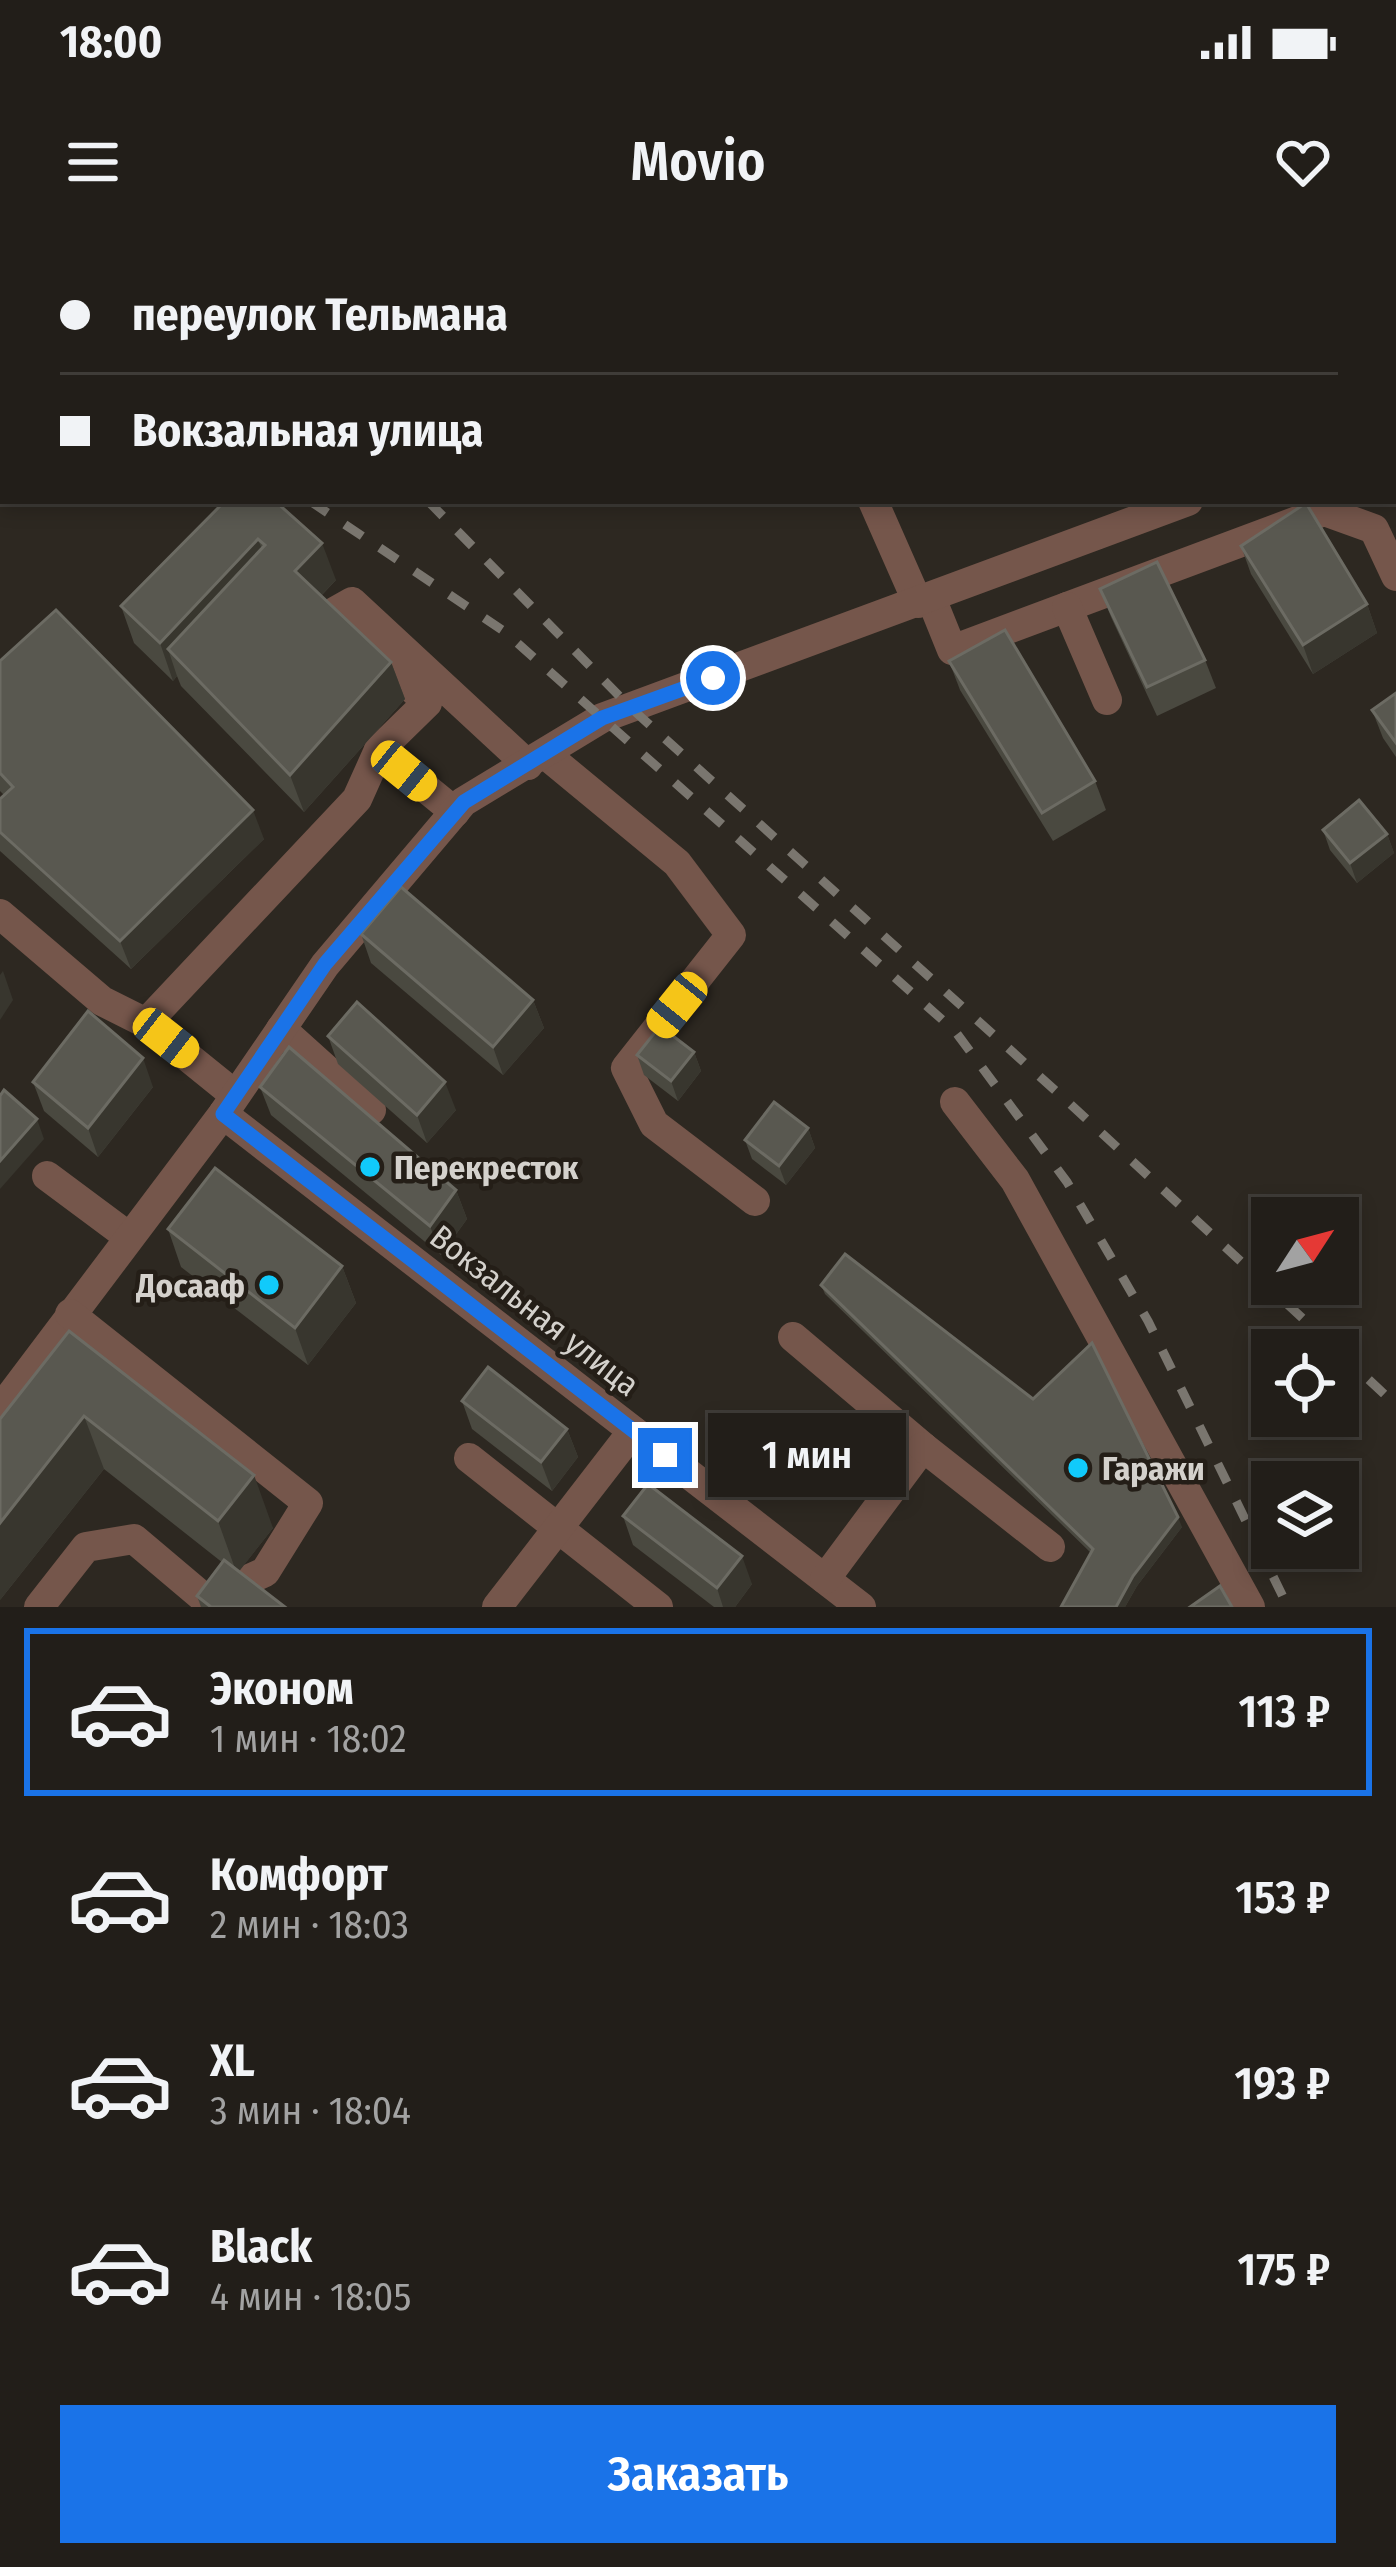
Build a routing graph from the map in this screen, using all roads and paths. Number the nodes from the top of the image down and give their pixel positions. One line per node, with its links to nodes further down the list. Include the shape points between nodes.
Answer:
1 (875, 504): 4 (street)
2 (1180, 504): 4 (street)
3 (1396, 576): 5 (street, via 1374,529 1324,511)
4 (924, 601): 5 (street, via 952,650); 8 (street, via 602,718)
5 (1067, 607): 6 (street)
6 (1107, 700)
7 (379, 750): 8 (street, via 428,704 336,611 352,602); 9 (street); 11 (street, via 357,799)
8 (536, 759): 9 (street); 17 (street, via 677,863 731,935 626,1068 654,1124)
9 (455, 812): 12 (street, via 325,964)
10 (0, 914): 11 (street, Вокзальная улица, via 102,1001)
11 (146, 1023): 14 (street, Вокзальная улица)
12 (281, 1029): 14 (street); 15 (street)
13 (956, 1102): 32 (street, via 1015,1180)
14 (229, 1105): 18 (street); 22 (street, Вокзальная улица)
15 (371, 1111)
16 (47, 1175): 18 (street)
17 (754, 1201)
18 (129, 1237): 19 (street)
19 (70, 1314): 21 (street); 28 (street, via 308,1503 265,1572 205,1599 134,1539 86,1547)
20 (793, 1337): 23 (street)
21 (0, 1410)
22 (633, 1431): 25 (street); 27 (street, Вокзальная улица)
23 (923, 1447): 26 (street); 27 (street)
24 (470, 1458): 25 (street)
25 (558, 1526): 29 (street); 30 (street)
26 (1050, 1547)
27 (825, 1579): 31 (street, Вокзальная улица)
28 (39, 1607)
29 (497, 1607)
30 (658, 1607)
31 (861, 1607)
32 (1250, 1607)

